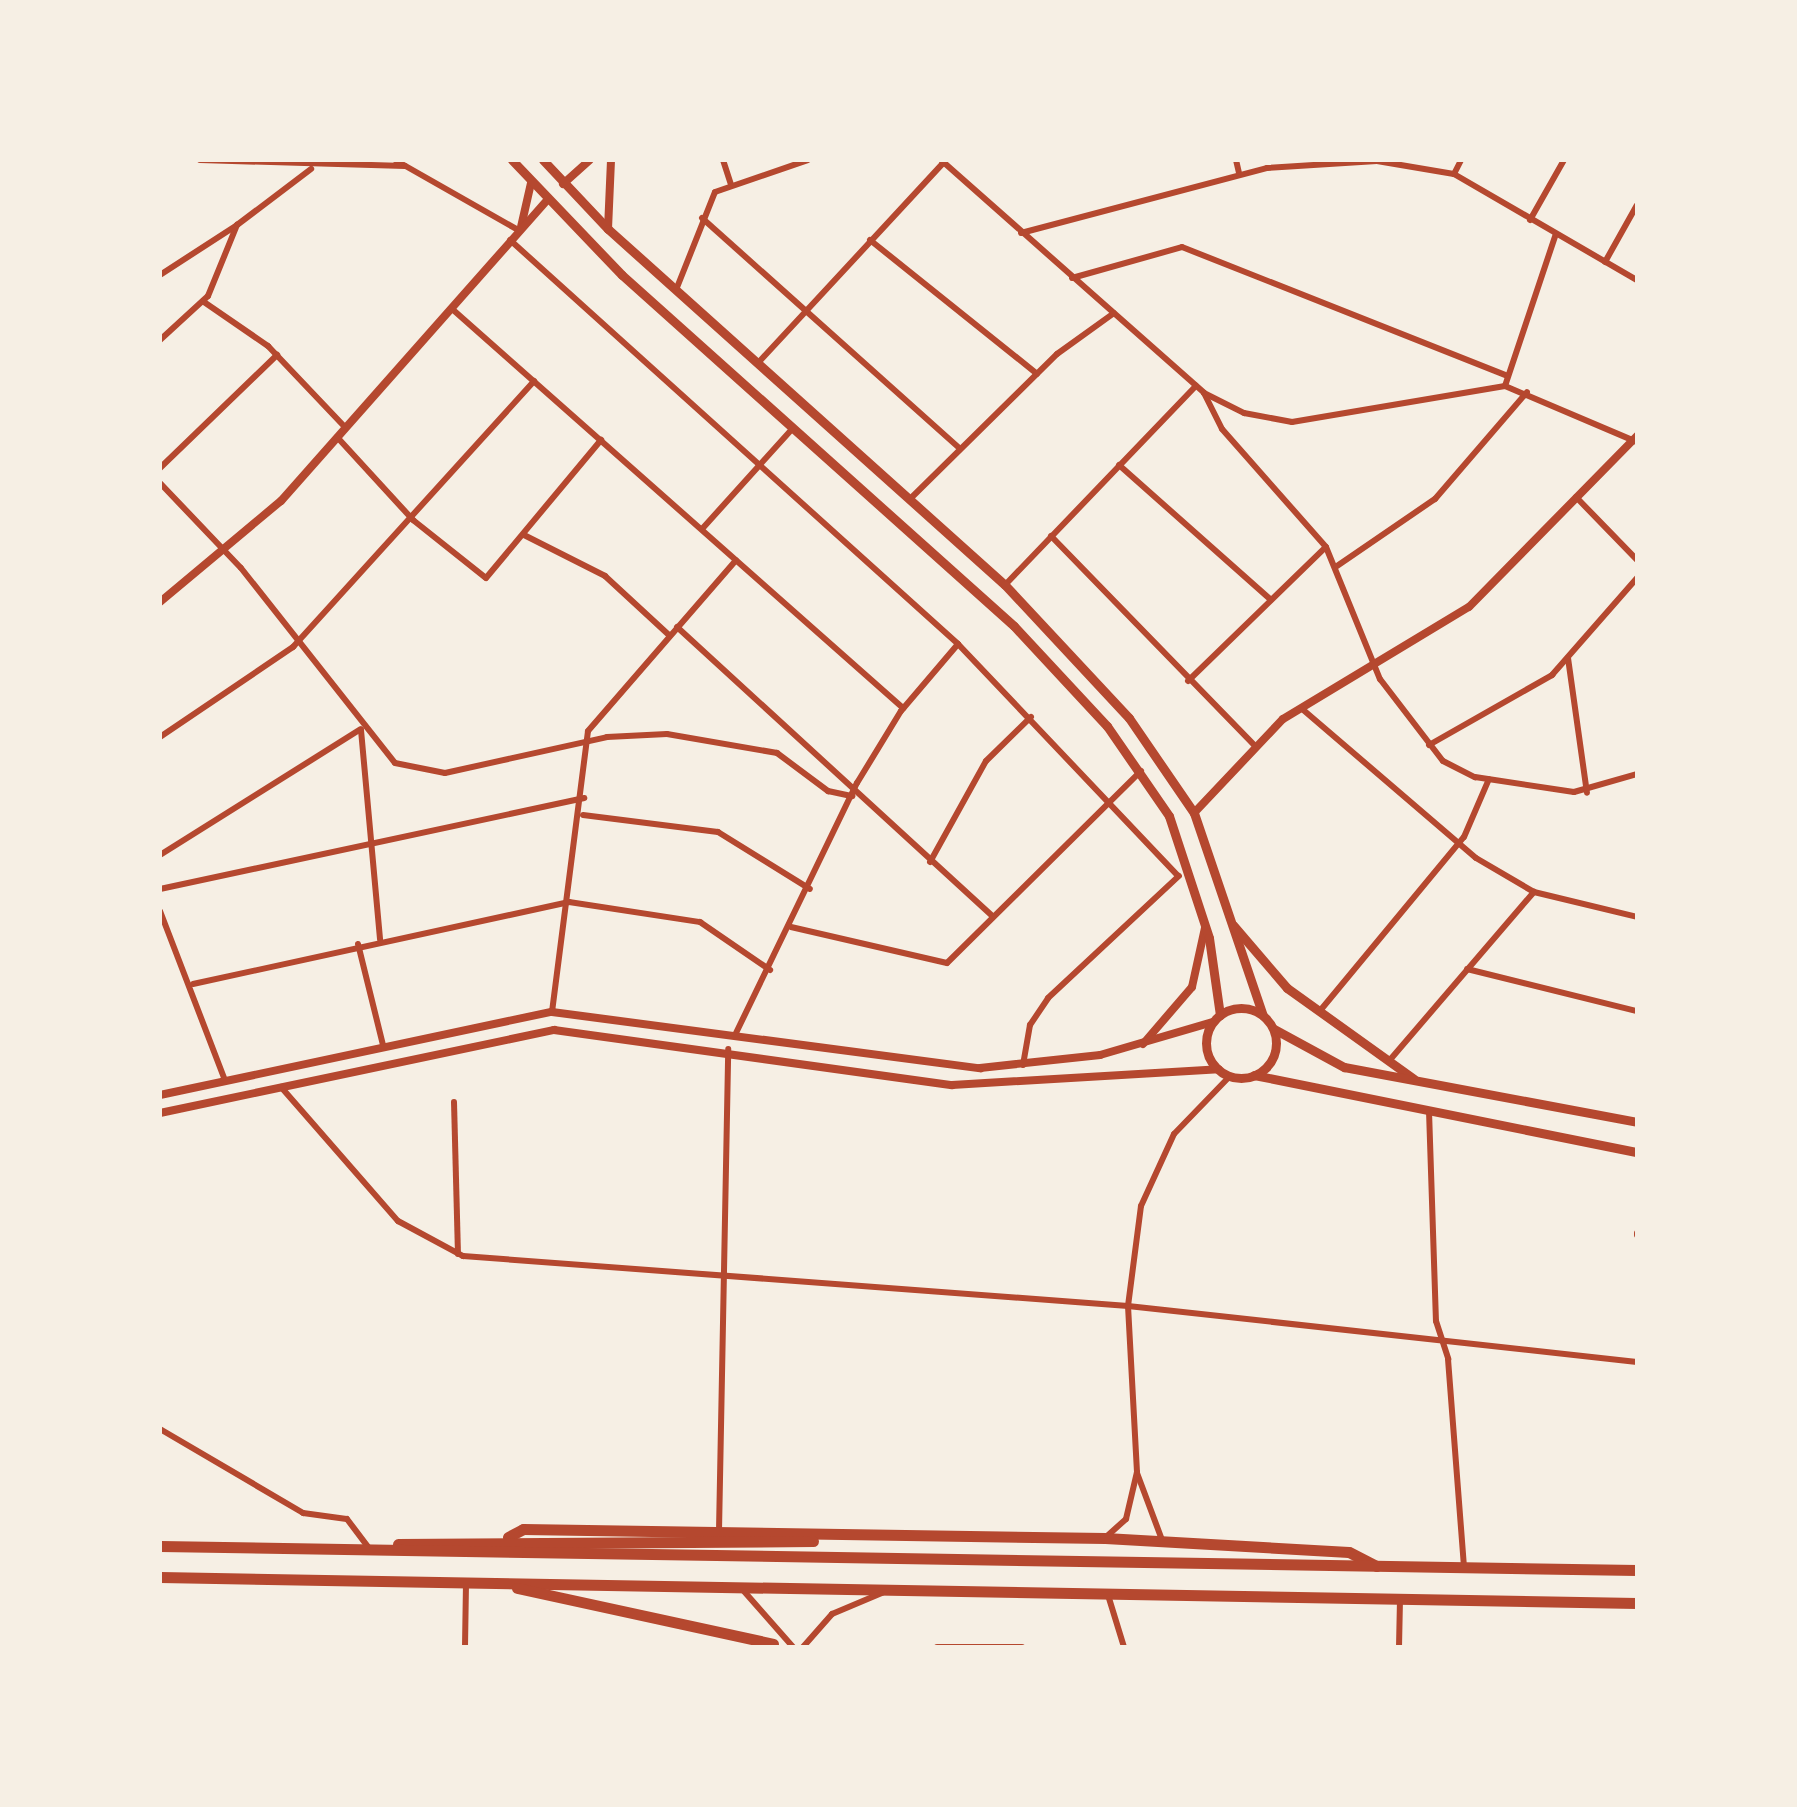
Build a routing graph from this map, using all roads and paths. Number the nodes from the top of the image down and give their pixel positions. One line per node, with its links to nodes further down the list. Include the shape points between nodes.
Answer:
1 (200, 160): 12 (street)
2 (395, 160): 15 (street)
3 (512, 160): 19 (main road)
4 (560, 160): 14 (street)
5 (590, 160): 20 (street)
6 (611, 160): 27 (street)
7 (723, 160): 21 (street)
8 (808, 160): 21 (street)
9 (1236, 160): 17 (street)
10 (1461, 160): 18 (street)
11 (1564, 160): 25 (street)
12 (248, 162): 16 (street)
13 (942, 162): 29 (street); 32 (street)
14 (546, 164): 19 (main road); 20 (main road)
15 (405, 166): 16 (street); 28 (street)
16 (312, 169): 26 (street)
17 (1239, 174): 18 (street, via 1352,161); 29 (street)
18 (1454, 174): 25 (street)
19 (531, 184): 22 (main road); 28 (street)
20 (562, 184): 22 (main road); 27 (main road)
21 (731, 184): 24 (street)
22 (547, 200): 28 (street); 53 (main road)
23 (1637, 205): 33 (street)
24 (702, 218): 37 (street); 40 (street)
25 (1530, 220): 30 (street)
26 (237, 224): 34 (street); 38 (street)
27 (608, 230): 37 (main road)
28 (520, 231): 31 (street)
29 (1020, 233): 35 (street)
30 (1556, 234): 33 (street); 46 (street)
31 (510, 240): 39 (street); 58 (street)
32 (870, 240): 40 (street); 45 (street)
33 (1605, 262): 36 (street)
34 (160, 275)
35 (1072, 278): 41 (street); 46 (street, via 1182,248)
36 (1637, 280)
37 (676, 291): 44 (main road)
38 (204, 302): 42 (street); 43 (street)
39 (450, 307): 47 (street); 52 (street)
40 (806, 310): 44 (street); 57 (street)
41 (1114, 313): 45 (street); 48 (street)
42 (160, 340)
43 (278, 355): 52 (street); 60 (street)
44 (758, 363): 63 (main road)
45 (1037, 374): 57 (street)
46 (1506, 375): 49 (street)
47 (534, 380): 56 (street); 64 (street)
48 (1196, 386): 51 (street); 59 (street)
49 (1505, 386): 50 (street); 51 (street, via 1292,422)
50 (1527, 392): 55 (street); 72 (street, via 1434,500)
51 (1204, 393): 68 (street, via 1222,429)
52 (345, 427): 54 (street)
53 (792, 429): 58 (street); 92 (main road, via 1014,626)
54 (337, 437): 64 (street); 69 (street)
55 (1635, 439): 62 (street)
56 (601, 440): 65 (street); 66 (street)
57 (960, 449): 63 (street)
58 (760, 465): 65 (street); 80 (street)
59 (1119, 466): 67 (street); 75 (street)
60 (160, 468)
61 (160, 483): 69 (street)
62 (1576, 498): 71 (street); 82 (street, via 1456,618)
63 (909, 500): 74 (main road)
64 (413, 520): 66 (street, via 486,578); 79 (street)
65 (702, 529): 70 (street)
66 (524, 535): 78 (street, via 604,576)
67 (1052, 536): 74 (street); 83 (street)
68 (1326, 548): 72 (street); 75 (street)
69 (224, 554): 76 (street); 79 (street)
70 (736, 560): 77 (street); 84 (street)
71 (1637, 560)
72 (1337, 566): 82 (street)
73 (1637, 578): 81 (street)
74 (1005, 584): 99 (main road, via 1158,753)
75 (1272, 600): 83 (street)
76 (160, 602)
77 (676, 627): 78 (street); 96 (street)
78 (669, 635): 89 (street)
79 (297, 642): 87 (street); 88 (street)
80 (958, 644): 84 (street); 86 (street)
81 (1568, 658): 90 (street, via 1534,688); 95 (street)
82 (1374, 665): 85 (street); 90 (street)
83 (1188, 682): 91 (street)
84 (903, 708): 96 (street)
85 (1301, 708): 91 (street); 101 (street)
86 (1030, 717): 98 (street); 104 (street, via 986,761)
87 (361, 729): 89 (street, via 395,763 435,773); 102 (street); 103 (street)
88 (160, 738)
89 (587, 740): 96 (street, via 668,734 749,746); 97 (street)
90 (1429, 745): 94 (street, via 1456,770)
91 (1255, 746): 99 (street)
92 (1142, 770): 98 (street); 105 (main road)
93 (1637, 774): 95 (street)
94 (1489, 779): 95 (street); 101 (street)
95 (1587, 793)
96 (852, 796): 104 (street); 108 (street)
97 (584, 798): 100 (street); 102 (street)
98 (1110, 801): 106 (street); 112 (street)
99 (1194, 813): 113 (main road)
100 (583, 814): 108 (street, via 718,832); 110 (street)
101 (1459, 844): 109 (street); 124 (street)
102 (369, 848): 107 (street); 117 (street)
103 (160, 855)
104 (930, 862): 112 (street)
105 (1188, 868): 106 (street); 115 (main road)
106 (1178, 876): 134 (street, via 1043,1004)
107 (160, 889)
108 (810, 889): 116 (street)
109 (1534, 892): 114 (street); 120 (street)
110 (569, 902): 117 (street); 119 (street, via 700,922); 122 (street)
111 (160, 911): 121 (street)
112 (992, 916): 116 (street, via 939,966)
113 (1228, 917): 124 (main road, via 1266,968); 125 (main road)
114 (1637, 917)
115 (1205, 924): 126 (main road); 131 (street, via 1192,986)
116 (791, 927): 119 (street)
117 (380, 939): 118 (street)
118 (358, 944): 121 (street); 130 (street)
119 (770, 970): 129 (street)
120 (1467, 970): 123 (street); 133 (street)
121 (192, 984): 138 (street)
122 (552, 1012): 128 (street); 129 (street); 130 (street)
123 (1637, 1012)
124 (1318, 1013): 133 (main road)
125 (1263, 1016): 126 (main road, via 1242,1008); 127 (main road)
126 (1217, 1018): 131 (street); 135 (main road, via 1206,1041)
127 (1274, 1029): 136 (main road, via 1274,1056); 139 (main road, via 1344,1068)
128 (554, 1030): 132 (street); 140 (street)
129 (736, 1033): 134 (street, via 958,1067)
130 (384, 1044): 138 (street)
131 (1141, 1046): 134 (street)
132 (728, 1049): 135 (street, via 952,1085); 148 (street)
133 (1389, 1061): 139 (main road)
134 (1023, 1066)
135 (1218, 1070): 137 (main road)
136 (1254, 1075): 137 (main road); 143 (main road)
137 (1230, 1076): 149 (street, via 1183,1120 1150,1175)
138 (224, 1080): 141 (street)
139 (1420, 1083): 145 (main road)
140 (281, 1087): 144 (street); 147 (street, via 372,1197)
141 (160, 1095)
142 (454, 1102): 147 (street)
143 (1429, 1111): 146 (main road); 150 (street)
144 (160, 1113)
145 (1637, 1122)
146 (1637, 1152)
147 (458, 1254): 148 (street)
148 (727, 1280): 149 (street); 154 (street)
149 (1128, 1306): 150 (street); 153 (street)
150 (1443, 1338): 151 (street); 161 (street)
151 (1637, 1362)
152 (160, 1429): 160 (street, via 303,1513 347,1519)
153 (1136, 1472): 156 (street, via 1126,1519); 157 (street)
154 (719, 1531): 155 (highway, via 522,1529); 156 (highway)
155 (508, 1538): 158 (highway); 160 (highway)
156 (1105, 1538): 157 (highway)
157 (1162, 1540): 162 (highway, via 1349,1552)
158 (814, 1542)
159 (160, 1546): 160 (highway)
160 (374, 1551): 162 (highway)
161 (1464, 1566): 162 (highway); 163 (highway)
162 (1381, 1568)
163 (1637, 1570)
164 (160, 1577): 165 (highway)
165 (466, 1583): 166 (highway); 173 (street)
166 (503, 1584): 167 (highway); 172 (highway)
167 (741, 1589): 168 (highway); 174 (street)
168 (888, 1590): 169 (highway); 175 (street, via 840,1608)
169 (1108, 1594): 170 (highway); 178 (street)
170 (1400, 1599): 171 (highway); 179 (street)
171 (1637, 1603)
172 (773, 1644)
173 (465, 1647)
174 (793, 1647)
175 (803, 1647)
176 (937, 1647): 177 (street)
177 (1022, 1647)
178 (1124, 1647)
179 (1399, 1647)

